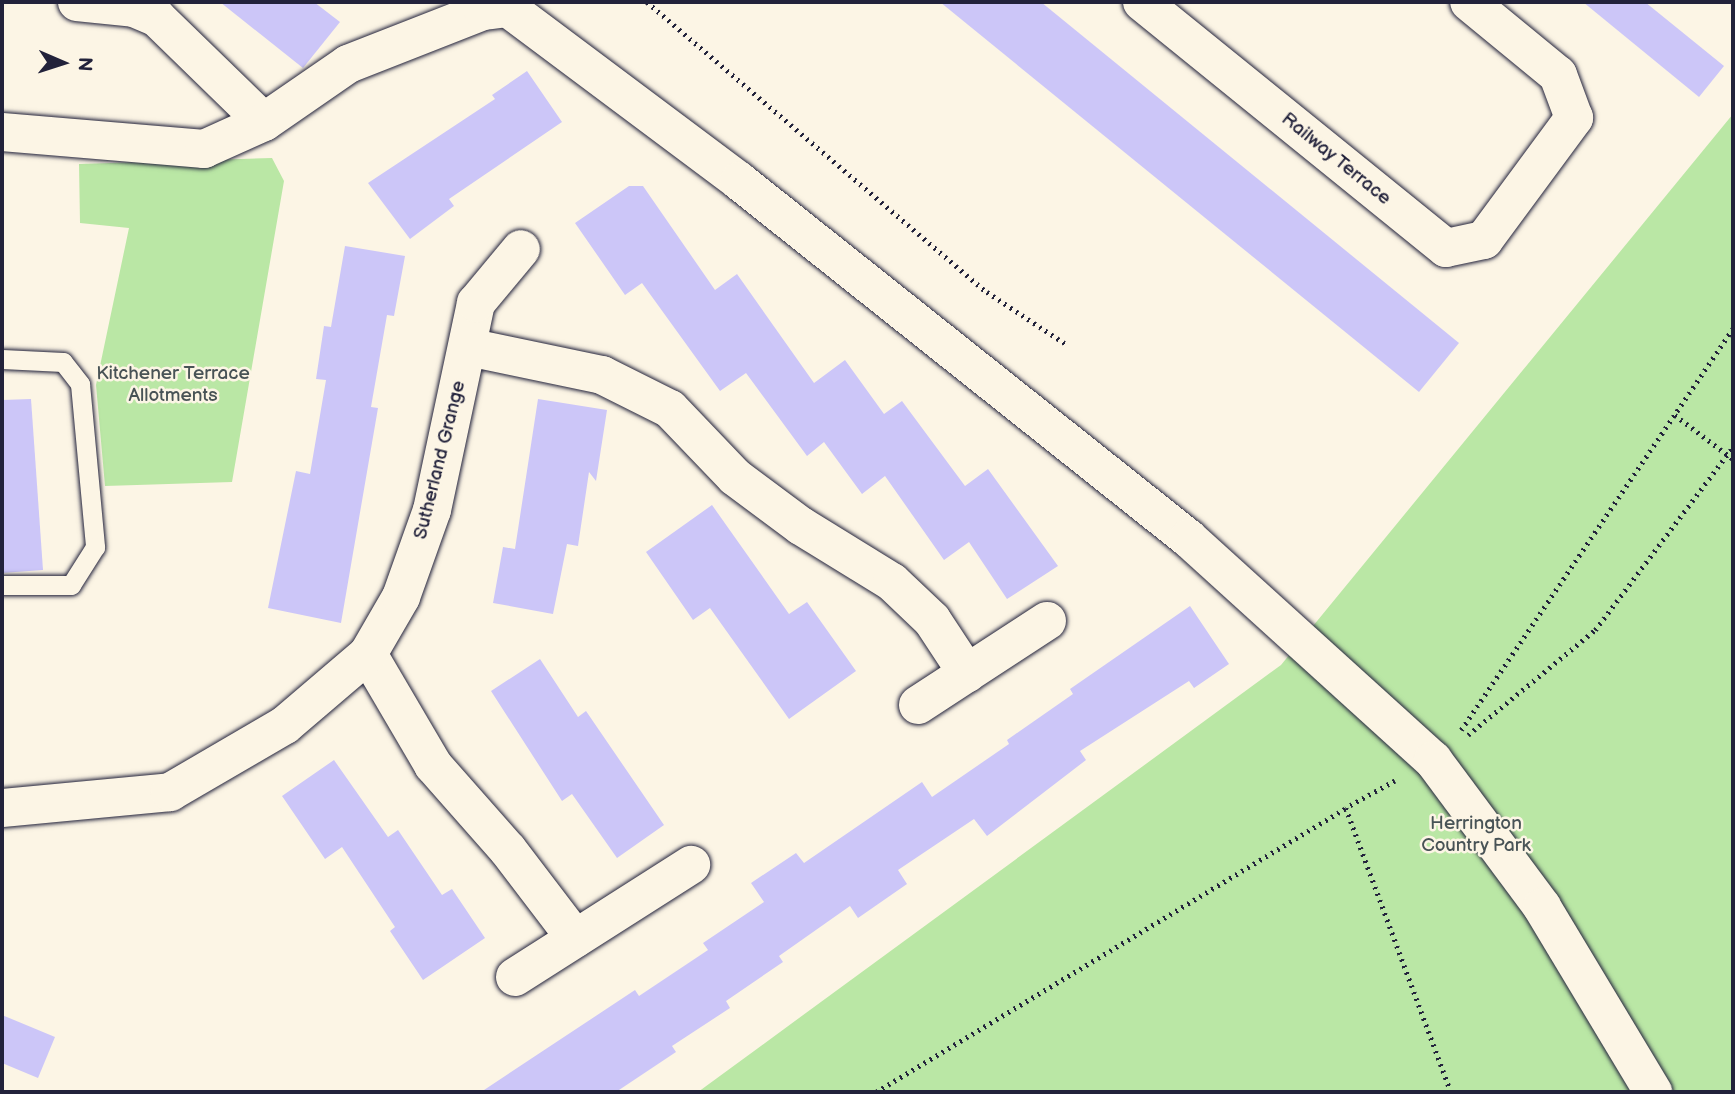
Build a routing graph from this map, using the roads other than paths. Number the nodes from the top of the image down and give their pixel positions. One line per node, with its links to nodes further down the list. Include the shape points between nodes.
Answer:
1 (77, 2): 4 (street, via 134,8 157,18)
2 (1142, 2): 3 (street, Railway Terrace, via 1446,248 1484,240 1574,118 1558,75)
3 (1469, 2)
4 (264, 121): 5 (street, via 204,149); 18 (street, via 348,64 483,11 508,8 739,181 1188,538 1439,757 1542,907)
5 (2, 132)
6 (521, 248): 7 (street, Sutherland Grange, via 476,303)
7 (468, 348): 11 (street, Sutherland Grange, via 432,510 401,597); 12 (street, via 602,375 670,409 735,477 801,526 892,582 932,620)
8 (2, 359): 9 (lane, via 62,362 80,384 95,547 71,585)
9 (2, 585)
10 (1047, 621): 12 (street)
11 (368, 654): 14 (street, Sutherland Grange, via 285,725 170,792); 16 (street, via 433,765 508,850)
12 (967, 673): 13 (street)
13 (918, 705)
14 (2, 808)
15 (691, 865): 16 (street)
16 (575, 939): 17 (street)
17 (515, 977)
18 (1653, 1092)

